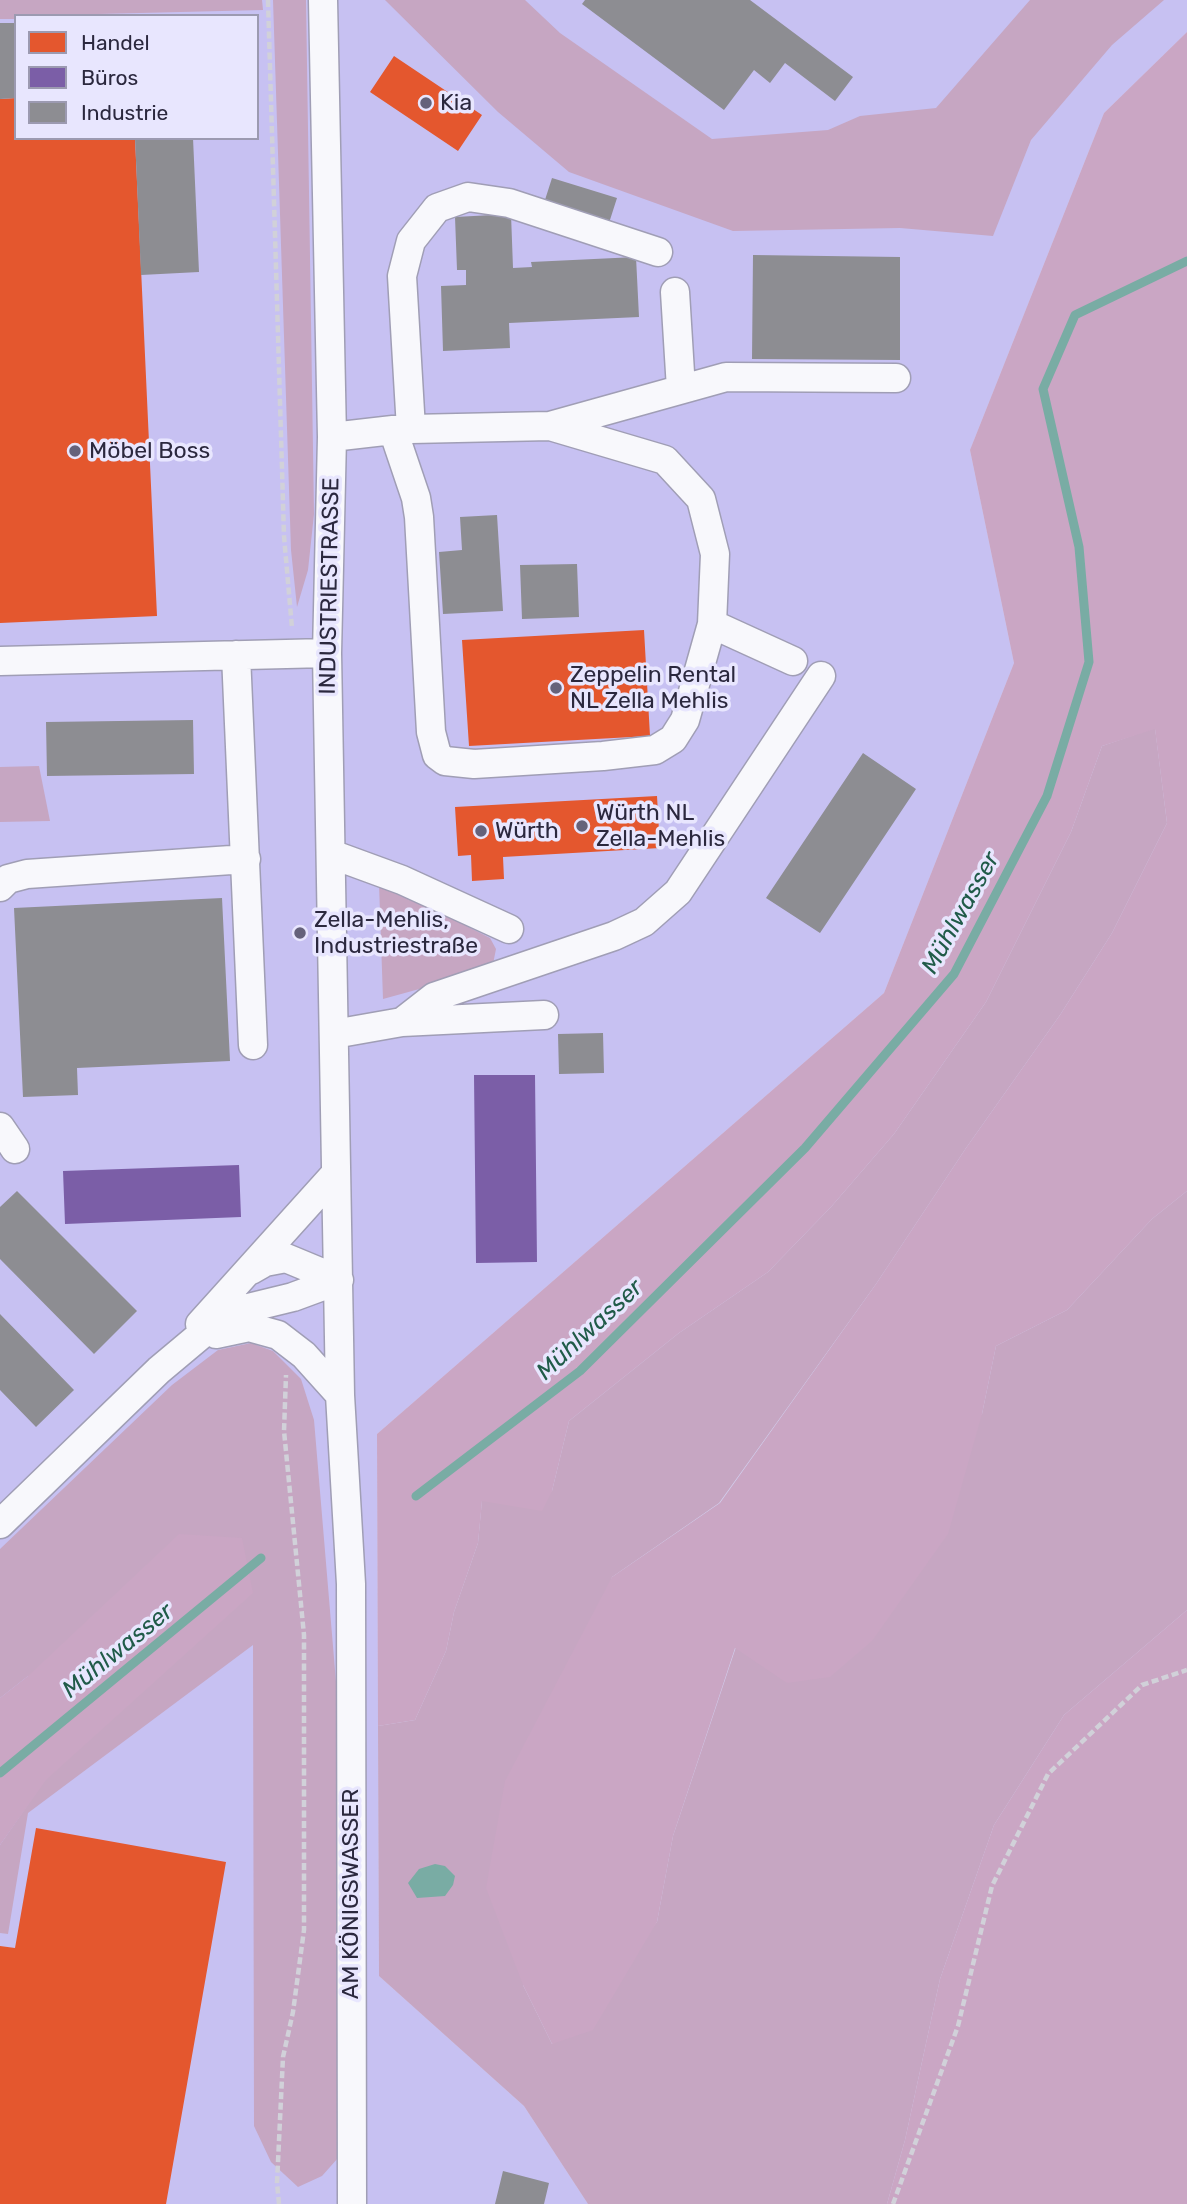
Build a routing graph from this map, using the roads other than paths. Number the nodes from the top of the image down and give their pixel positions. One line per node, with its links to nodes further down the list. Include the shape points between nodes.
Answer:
1 (323, 0): 8 (street, INDUSTRIESTRASSE)
2 (658, 251): 7 (street, via 509,203 468,197 437,208 411,241 402,276)
3 (675, 292): 5 (street)
4 (896, 378): 5 (street, via 726,377)
5 (681, 390): 6 (street)
6 (550, 426): 7 (street); 9 (street, via 665,460 701,499 715,554)
7 (402, 430): 8 (street); 9 (street, via 416,498 433,747 445,761 487,763 655,750 673,738 685,720)
8 (332, 437): 10 (street, INDUSTRIESTRASSE)
9 (712, 624): 13 (street)
10 (327, 653): 11 (street); 15 (street, INDUSTRIESTRASSE)
11 (236, 655): 12 (street); 16 (street)
12 (0, 661)
13 (793, 661)
14 (821, 676): 20 (street, via 678,891 644,922 434,997)
15 (331, 854): 18 (street, via 402,880); 21 (street, INDUSTRIESTRASSE)
16 (246, 859): 17 (street, via 27,874 8,879); 22 (street)
17 (0, 887)
18 (509, 929)
19 (544, 1014): 20 (street)
20 (402, 1022): 21 (street)
21 (334, 1034): 23 (street, INDUSTRIESTRASSE)
22 (253, 1045)
23 (336, 1173): 24 (street); 25 (street, INDUSTRIESTRASSE)
24 (246, 1273): 25 (street, via 265,1262 286,1258); 26 (street)
25 (339, 1280): 26 (street, via 232,1315); 27 (street, INDUSTRIESTRASSE)
26 (159, 1370): 27 (street, via 206,1338 250,1327 290,1343); 28 (street)
27 (341, 1395): 29 (street, INDUSTRIESTRASSE)
28 (6, 1508)
29 (351, 1584): 30 (street, AM KÖNIGSWASSER)
30 (352, 2204)

